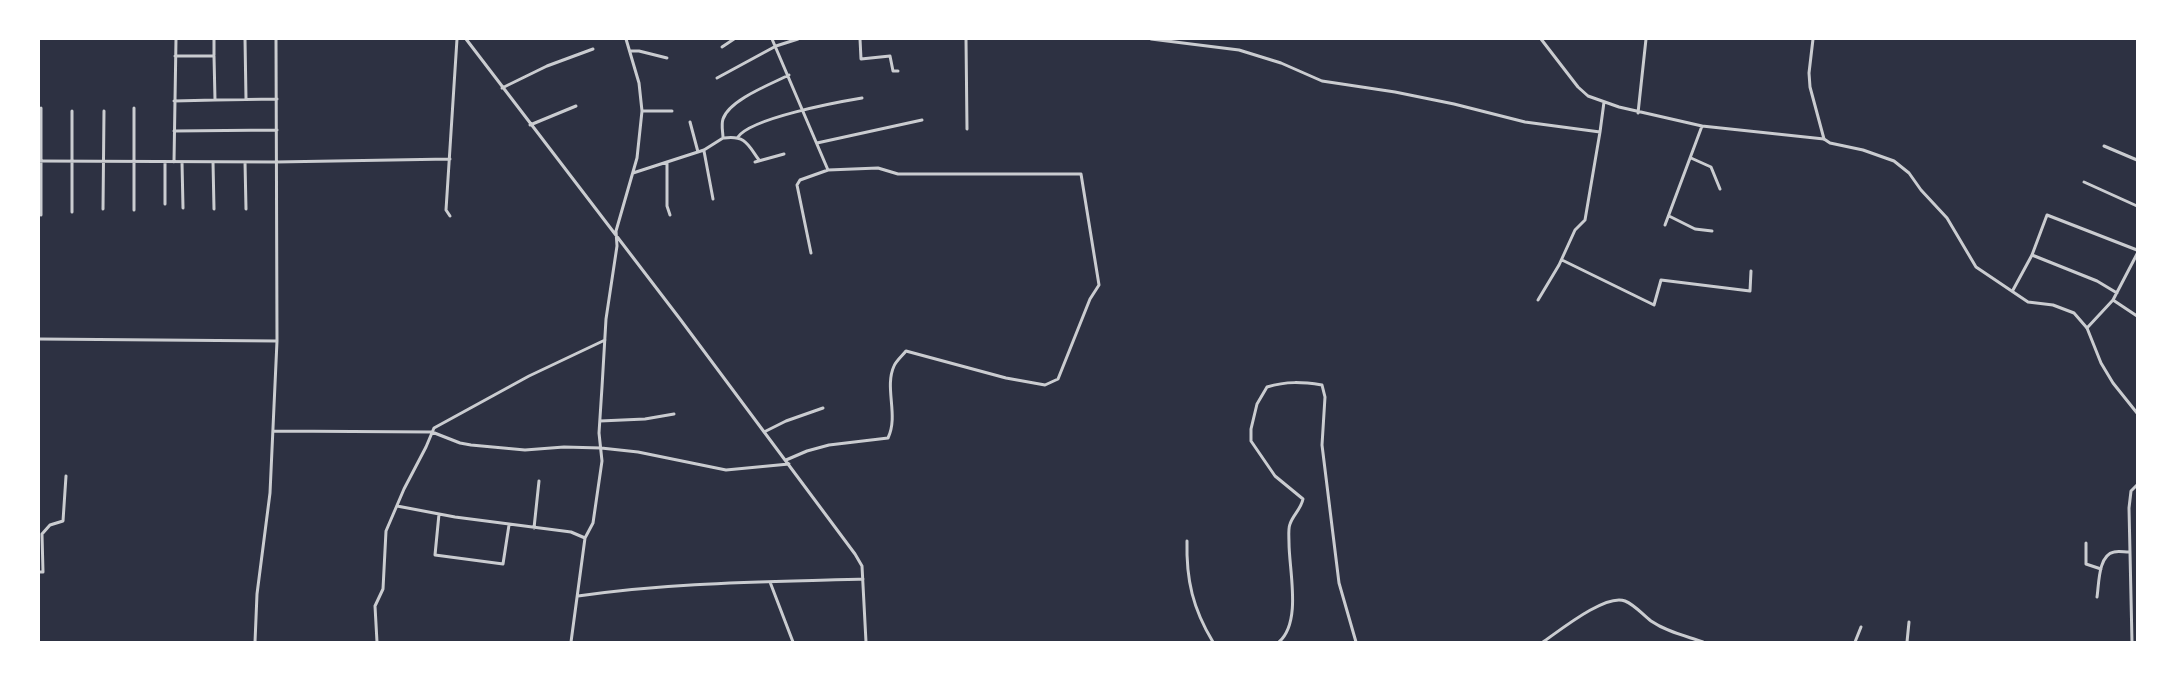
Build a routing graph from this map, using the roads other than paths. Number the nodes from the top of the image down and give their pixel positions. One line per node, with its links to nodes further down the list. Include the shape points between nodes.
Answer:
1 (176, 39): 21 (street)
2 (214, 39): 22 (street)
3 (245, 39): 29 (street)
4 (276, 39): 30 (street)
5 (458, 39): 60 (street)
6 (466, 39): 27 (street)
7 (626, 39): 20 (street)
8 (734, 39): 18 (street)
9 (772, 39): 17 (street)
10 (798, 39): 17 (street)
11 (860, 39): 24 (street, via 861,59 890,56 893,71)
12 (966, 39): 47 (street)
13 (1155, 39): 50 (street, via 1239,50 1322,81 1395,92 1526,122)
14 (1541, 39): 33 (street, via 1578,87)
15 (1646, 39): 42 (street)
16 (1813, 39): 53 (street, via 1810,87)
17 (776, 46): 25 (street); 26 (street)
18 (722, 47)
19 (593, 49): 27 (street)
20 (630, 51): 23 (street); 40 (street)
21 (175, 56): 22 (street); 32 (street)
22 (214, 56): 31 (street)
23 (667, 58)
24 (898, 71)
25 (789, 75): 37 (street); 52 (street, via 731,106 723,117)
26 (717, 78)
27 (502, 88): 45 (street)
28 (862, 98): 37 (street)
29 (246, 99): 30 (street); 31 (street)
30 (277, 99): 48 (street)
31 (214, 100): 32 (street)
32 (174, 101): 49 (street)
33 (1604, 102): 42 (street); 50 (street)
34 (576, 106): 45 (street)
35 (41, 108): 62 (street)
36 (134, 108): 64 (street)
37 (803, 109): 51 (street, via 749,128); 54 (street)
38 (72, 111): 63 (street)
39 (104, 111): 71 (street)
40 (642, 111): 41 (street); 74 (street)
41 (672, 111)
42 (1638, 113): 46 (street)
43 (922, 120): 54 (street)
44 (690, 122): 57 (street)
45 (530, 125): 92 (street)
46 (1702, 126): 53 (street); 59 (street)
47 (968, 129)
48 (277, 130): 49 (street); 70 (street)
49 (174, 131): 66 (street)
50 (1600, 132): 96 (street, via 1585,220 1575,230)
51 (738, 137): 52 (street); 58 (street, via 757,161)
52 (723, 138): 56 (street)
53 (1824, 139): 98 (street, via 1894,161 1947,218 1976,267)
54 (817, 142): 73 (street)
55 (2104, 146): 61 (street)
56 (704, 150): 57 (street); 77 (street)
57 (698, 152): 72 (street)
58 (784, 153)
59 (1690, 158): 76 (street, via 1711,167); 89 (street)
60 (450, 159): 70 (street); 88 (street, via 446,210)
61 (2137, 160)
62 (40, 161): 63 (street); 86 (street)
63 (72, 162): 71 (street); 85 (street)
64 (135, 162): 65 (street); 71 (street); 84 (street)
65 (165, 162): 66 (street); 78 (street)
66 (174, 162): 67 (street)
67 (182, 162): 68 (street); 80 (street)
68 (213, 162): 69 (street); 82 (street)
69 (245, 162): 70 (street); 83 (street)
70 (277, 162): 106 (street)
71 (103, 163): 81 (street)
72 (667, 163): 74 (street); 87 (street)
73 (828, 170): 94 (street, via 796,185); 115 (street, via 1081,174 1099,285 1058,379 1045,385 1016,380 906,351 894,365 891,379 892,420 888,438 829,445)
74 (633, 173): 92 (street)
75 (2084, 182): 79 (street)
76 (1720, 189)
77 (713, 199)
78 (165, 204)
79 (2137, 206)
80 (183, 208)
81 (103, 209)
82 (214, 209)
83 (246, 209)
84 (134, 210)
85 (72, 212)
86 (41, 214)
87 (670, 215)
88 (450, 216)
89 (1669, 216): 90 (street); 91 (street, via 1695,229)
90 (1665, 225)
91 (1712, 231)
92 (616, 237): 105 (street); 113 (street)
93 (2137, 252): 95 (street, via 2047,215); 99 (street)
94 (811, 253)
95 (2032, 255): 98 (street); 99 (street)
96 (1562, 260): 97 (street, via 1654,305 1661,280 1750,291); 100 (street)
97 (1751, 271)
98 (2013, 290): 103 (street, via 2028,302 2054,305 2074,314)
99 (2117, 293): 101 (street)
100 (1538, 300)
101 (2113, 300): 102 (street); 103 (street)
102 (2137, 316)
103 (2087, 328): 108 (street, via 2101,363)
104 (39, 339): 106 (street)
105 (605, 340): 110 (street); 112 (street, via 450,418)
106 (277, 341): 111 (street)
107 (823, 408): 113 (street)
108 (2137, 413)
109 (674, 414): 110 (street)
110 (600, 421): 114 (street)
111 (273, 430): 112 (street); 136 (street)
112 (432, 432): 114 (street, via 460,442 512,449); 120 (street)
113 (764, 432): 115 (street)
114 (601, 448): 116 (street, via 726,470); 124 (street, via 593,524)
115 (786, 460): 116 (street)
116 (789, 464): 130 (street, via 855,554 862,566)
117 (66, 477): 129 (street, via 63,521 50,525 42,534 43,572)
118 (539, 481): 123 (street)
119 (2137, 485): 127 (street, via 2131,491)
120 (397, 506): 121 (street); 137 (street, via 386,531 383,589 375,606)
121 (439, 514): 122 (street); 122 (street, via 435,555 503,564)
122 (509, 525): 123 (street)
123 (534, 528): 124 (street, via 571,532)
124 (585, 538): 132 (street)
125 (1187, 542): 141 (street, via 1190,589)
126 (2086, 543): 128 (street, via 2086,564)
127 (2129, 552): 128 (street, via 2109,554); 148 (street)
128 (2101, 570): 133 (street)
129 (39, 572)
130 (863, 579): 131 (street); 140 (street)
131 (770, 582): 132 (street, via 634,588); 139 (street)
132 (578, 596): 138 (street)
133 (2097, 597)
134 (1909, 622): 147 (street)
135 (1861, 627): 146 (street)
136 (255, 642)
137 (377, 642)
138 (571, 642)
139 (793, 642)
140 (866, 642)
141 (1213, 642)
142 (1279, 642): 143 (street, via 1288,635 1293,599 1289,524 1303,499 1275,476 1251,441 1251,429 1257,404 1267,387 1297,381 1322,385 1322,445 1339,583)
143 (1356, 642)
144 (1543, 642): 145 (street, via 1607,602 1622,600 1662,627)
145 (1703, 642)
146 (1856, 642)
147 (1907, 642)
148 (2132, 642)

